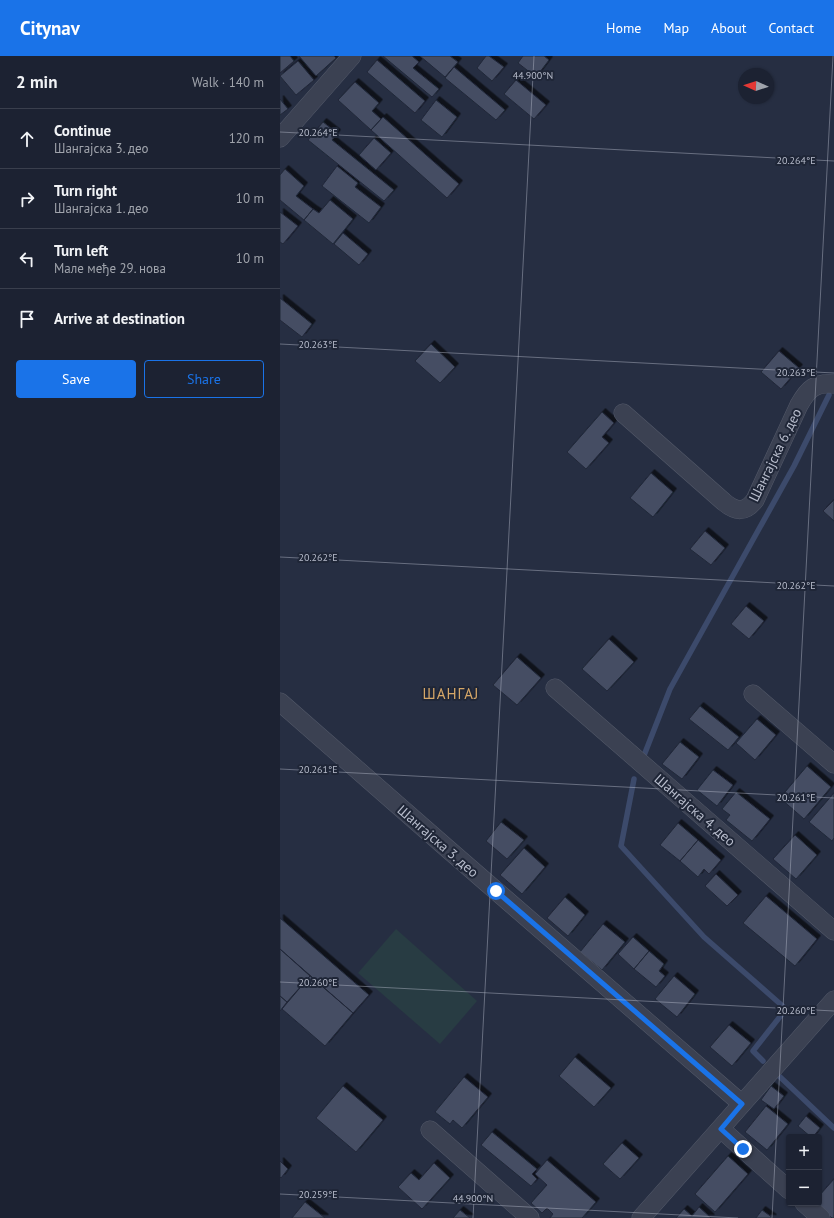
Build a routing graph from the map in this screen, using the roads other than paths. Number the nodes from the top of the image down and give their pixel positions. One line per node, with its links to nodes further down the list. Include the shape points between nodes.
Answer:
1 (352, 56): 2 (street)
2 (280, 138)
3 (834, 384): 4 (street, Шангајска 6. део, via 818,384 804,395 755,500 741,510 724,502)
4 (623, 413)
5 (555, 688): 9 (street, Шангајска 4. део)
6 (753, 694): 8 (street)
7 (280, 702): 11 (street, Шангајска 3. део)
8 (834, 764)
9 (834, 931)
10 (834, 1000): 11 (street)
11 (742, 1104): 12 (street)
12 (721, 1129): 14 (street); 17 (street)
13 (430, 1130): 16 (street)
14 (786, 1187)
15 (807, 1206): 18 (street)
16 (530, 1218)
17 (641, 1218)
18 (821, 1218)

